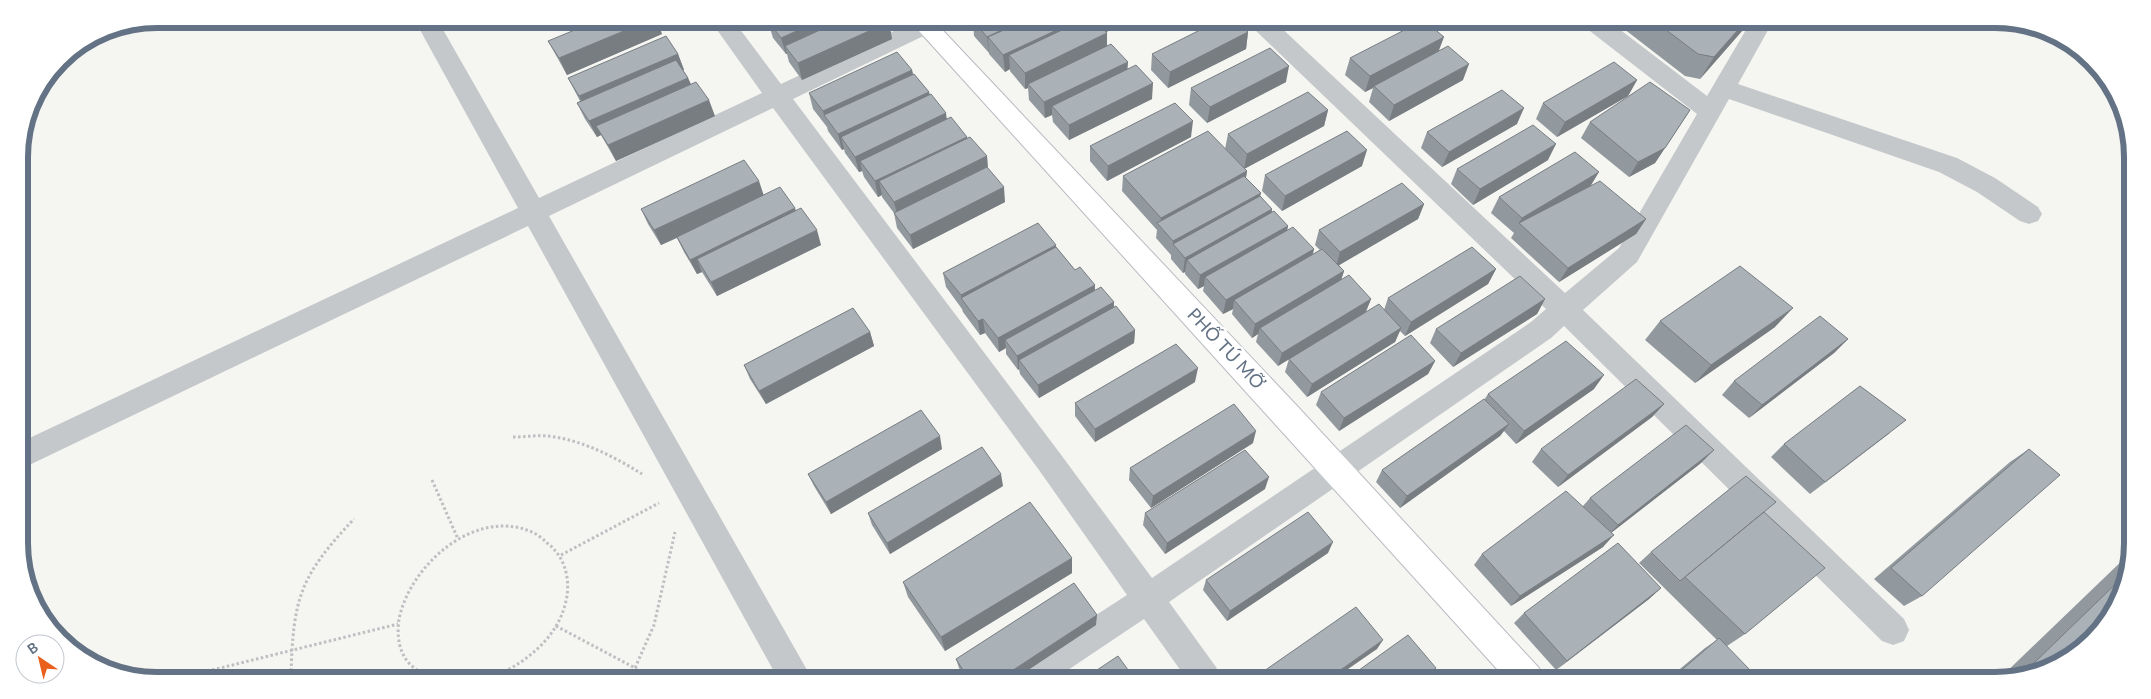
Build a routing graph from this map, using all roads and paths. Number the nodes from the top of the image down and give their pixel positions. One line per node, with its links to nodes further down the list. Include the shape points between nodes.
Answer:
1 (431, 28): 10 (street)
2 (727, 28): 8 (street)
3 (915, 28): 8 (street)
4 (932, 28): 15 (main road, PHỐ TÚ MỠ)
5 (1267, 28): 12 (street)
6 (1603, 28): 9 (street)
7 (1759, 28): 9 (street)
8 (778, 97): 10 (street); 23 (street)
9 (1716, 100): 11 (street, via 1948,165 1986,185); 12 (street, via 1628,255)
10 (535, 212): 14 (street); 36 (street)
11 (2029, 214)
12 (1566, 311): 15 (street); 26 (street)
13 (513, 437): 16 (path, via 548,436 576,442 624,462)
14 (28, 453)
15 (1336, 469): 23 (street); 30 (main road, PHỐ TÚ MỠ)
16 (645, 476)
17 (432, 480): 21 (path)
18 (659, 503): 22 (path)
19 (354, 519): 27 (path, via 327,548 306,581 295,618)
20 (675, 532): 28 (path, via 665,585 651,634)
21 (458, 539): 22 (path, via 476,531 502,526 526,529 546,539); 24 (path, via 427,561 408,586 398,613)
22 (561, 555): 25 (path, via 568,577 566,601)
23 (1148, 599): 29 (street); 37 (street)
24 (398, 624): 27 (path); 33 (path, via 398,639 408,662)
25 (556, 626): 28 (path); 34 (path, via 539,649)
26 (1893, 630)
27 (292, 650): 31 (path); 32 (path)
28 (636, 669): 35 (path)
29 (1200, 671)
30 (1521, 671)
31 (204, 672)
32 (291, 672)
33 (421, 672)
34 (506, 672)
35 (634, 672)
36 (793, 672)
37 (1037, 672)

